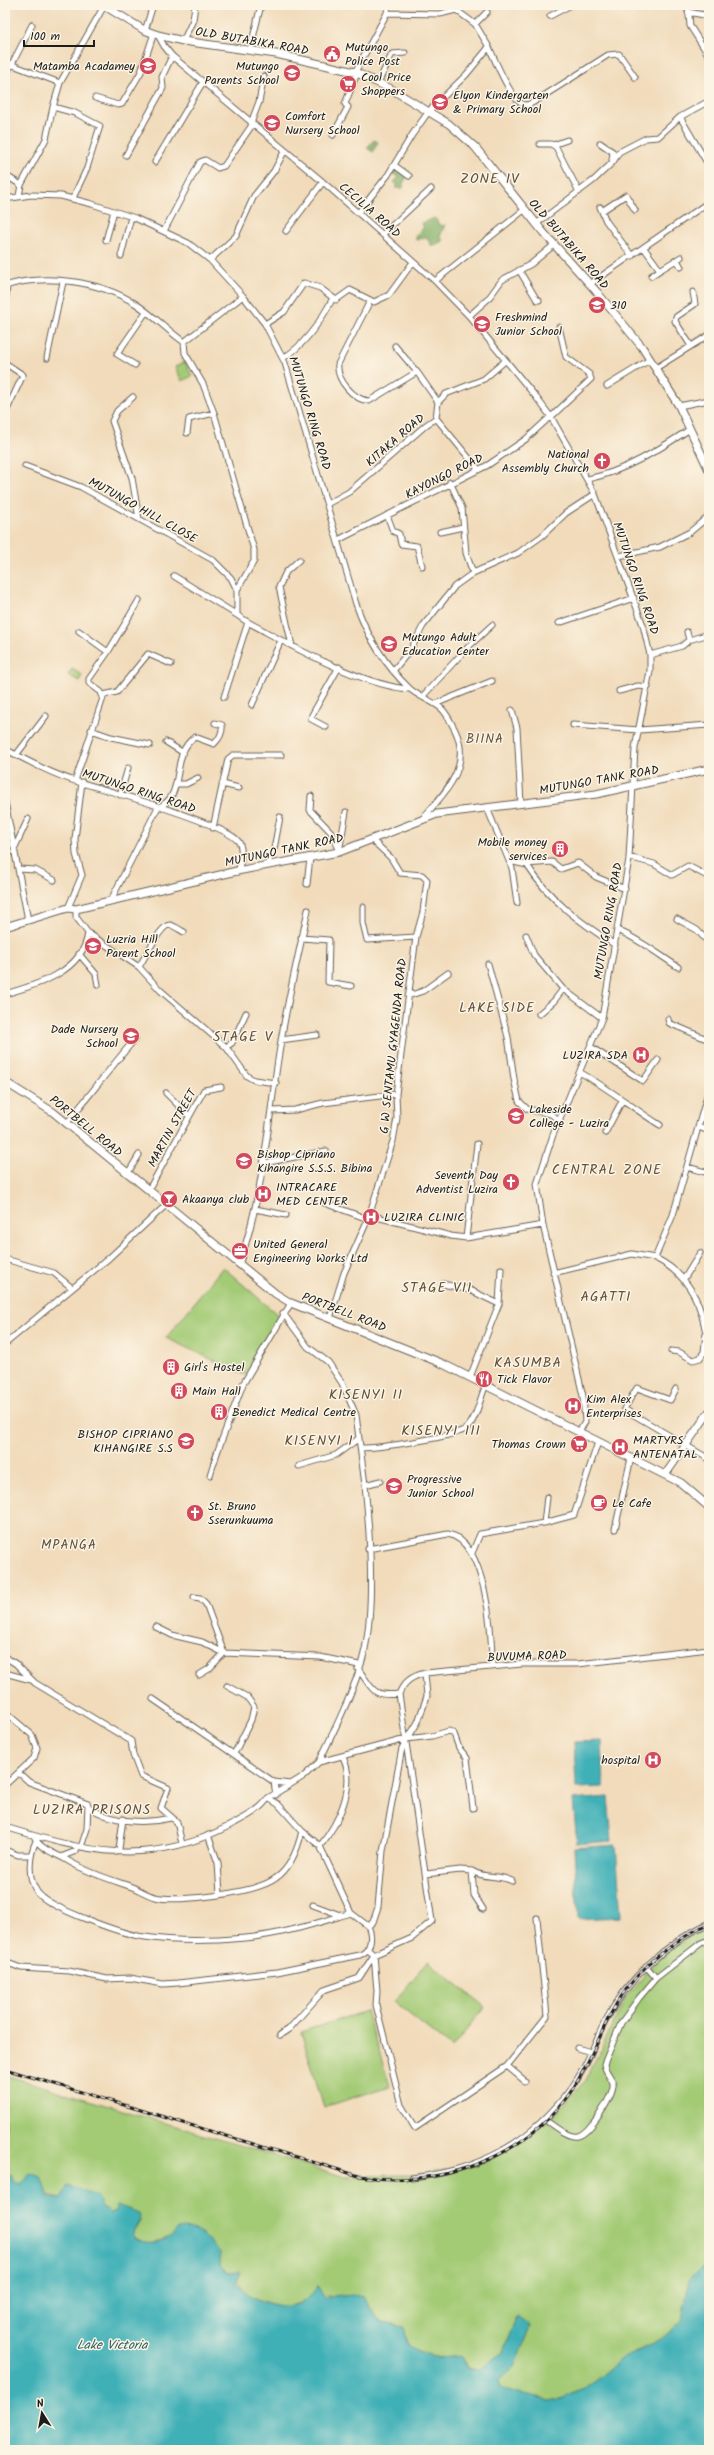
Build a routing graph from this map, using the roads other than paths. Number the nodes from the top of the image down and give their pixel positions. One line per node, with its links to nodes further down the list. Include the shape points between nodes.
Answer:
1 (103, 5): 16 (main road, OLD BUTABIKA ROAD); 30 (street)
2 (152, 5): 16 (street)
3 (195, 5): 18 (street, via 193,20)
4 (261, 5): 20 (street)
5 (388, 5): 11 (street)
6 (571, 5): 12 (street)
7 (688, 5): 10 (street)
8 (458, 7): 11 (street, via 440,14); 14 (street)
9 (487, 12): 14 (street)
10 (688, 12): 13 (street); 23 (street, via 690,26)
11 (386, 13): 25 (street)
12 (550, 16)
13 (709, 16)
14 (475, 24): 19 (street)
15 (32, 25): 24 (street)
16 (145, 30): 17 (main road, OLD BUTABIKA ROAD)
17 (156, 34): 18 (main road, OLD BUTABIKA ROAD); 22 (street, CECILIA ROAD); 32 (street, via 141,72 122,104)
18 (183, 41): 20 (main road, OLD BUTABIKA ROAD)
19 (489, 47): 27 (street, via 506,84 525,105 534,102 608,55 619,54); 35 (street, via 466,75)
20 (250, 50): 25 (main road, OLD BUTABIKA ROAD)
21 (405, 53): 31 (street, via 392,54)
22 (172, 56): 29 (street, CECILIA ROAD); 44 (street, via 162,77 163,88)
23 (709, 56)
24 (9, 63): 28 (street); 30 (street)
25 (356, 73): 31 (main road, OLD BUTABIKA ROAD); 38 (street, via 345,104 348,107 347,113)
26 (264, 76): 37 (street)
27 (636, 77)
28 (5, 82)
29 (203, 82): 37 (street, CECILIA ROAD); 46 (street)
30 (60, 83): 34 (street)
31 (378, 83): 35 (main road, OLD BUTABIKA ROAD)
32 (95, 98)
33 (709, 101): 36 (street)
34 (53, 107): 52 (street, via 46,139); 56 (street, via 76,113 100,126 87,168)
35 (429, 111): 47 (street); 59 (main road, OLD BUTABIKA ROAD, via 475,147)
36 (680, 117): 45 (street); 48 (street, via 658,137 646,138 619,152)
37 (251, 124): 43 (street, CECILIA ROAD); 65 (street, via 224,166 218,168 205,160 200,162)
38 (333, 135)
39 (567, 140): 42 (street)
40 (600, 143): 48 (street, via 613,152)
41 (540, 144): 42 (street)
42 (553, 145): 54 (street)
43 (284, 152): 51 (street, CECILIA ROAD); 73 (street, via 274,171 254,196 236,236)
44 (126, 155)
45 (706, 161)
46 (155, 162)
47 (394, 165): 50 (street); 62 (street)
48 (610, 165): 54 (street)
49 (5, 175): 52 (street)
50 (409, 176)
51 (323, 182): 62 (street, CECILIA ROAD); 66 (street)
52 (21, 186): 55 (street)
53 (431, 189): 67 (street)
54 (579, 192): 64 (street)
55 (19, 196): 56 (street, MUTUNGO RING ROAD); 57 (street, MUTUNGO RING ROAD)
56 (73, 198): 61 (street, MUTUNGO RING ROAD)
57 (5, 199)
58 (709, 202): 70 (street)
59 (524, 210): 64 (main road, OLD BUTABIKA ROAD); 79 (street)
60 (636, 210): 72 (street, via 626,195 601,209 606,221)
61 (114, 211): 63 (street, MUTUNGO RING ROAD); 68 (street)
62 (358, 213): 67 (street, CECILIA ROAD)
63 (130, 217): 65 (street, MUTUNGO RING ROAD); 71 (street)
64 (536, 224): 69 (main road, OLD BUTABIKA ROAD)
65 (164, 231): 73 (street, MUTUNGO RING ROAD)
66 (286, 231)
67 (383, 234): 74 (street, CECILIA ROAD)
68 (106, 240)
69 (554, 245): 76 (street); 81 (main road, OLD BUTABIKA ROAD)
70 (644, 248): 72 (street); 77 (street)
71 (121, 256)
72 (632, 256): 81 (street)
73 (210, 260): 84 (street, MUTUNGO RING ROAD)
74 (413, 262): 79 (street, CECILIA ROAD); 87 (street, via 390,295 374,302)
75 (681, 267): 77 (street, via 679,259)
76 (520, 270): 86 (street); 90 (street, via 502,280 488,299)
77 (660, 270): 78 (street)
78 (651, 276)
79 (435, 281): 90 (street, CECILIA ROAD)
80 (63, 282): 82 (street, via 28,281); 89 (street, via 107,291); 97 (street)
81 (590, 284): 99 (main road, OLD BUTABIKA ROAD)
82 (6, 286): 88 (street)
83 (693, 292): 96 (street, via 695,304 676,317 675,321)
84 (243, 296): 91 (street, MUTUNGO RING ROAD); 94 (street)
85 (333, 298): 87 (street, via 336,300 350,290); 91 (street, via 320,288 305,283 284,312); 98 (street, via 308,334)
86 (539, 300)
87 (370, 301): 104 (street, via 338,364 337,372 342,383 370,401)
88 (5, 304)
89 (146, 312): 94 (street); 102 (street, via 117,354)
90 (468, 316): 100 (street, CECILIA ROAD)
91 (265, 324): 98 (street, MUTUNGO RING ROAD)
92 (559, 327): 112 (street, KAYONGO ROAD, via 566,356 591,378)
93 (709, 335): 96 (street)
94 (184, 342): 110 (street, via 185,353 203,384)
95 (395, 346): 104 (street)
96 (691, 346): 103 (street)
97 (47, 358)
98 (283, 358): 122 (street, MUTUNGO RING ROAD)
99 (651, 359): 103 (main road, OLD BUTABIKA ROAD); 105 (street)
100 (505, 361): 108 (street, via 484,379 446,394); 112 (street, CECILIA ROAD)
101 (5, 363): 111 (street, via 23,375)
102 (135, 365)
103 (656, 368): 109 (main road, OLD BUTABIKA ROAD)
104 (417, 372): 108 (street)
105 (607, 386)
106 (133, 397): 125 (street, via 117,411 112,421 132,478)
107 (709, 400): 109 (street)
108 (438, 402): 113 (street, KITAKA ROAD)
109 (679, 406): 114 (main road, OLD BUTABIKA ROAD)
110 (214, 413): 115 (street, via 189,419); 134 (street, via 254,550 254,561)
111 (5, 414)
112 (551, 417): 117 (street, KAYONGO ROAD, via 517,446); 119 (street, MUTUNGO RING ROAD)
113 (436, 418): 117 (street); 122 (street, KITAKA ROAD, via 349,492)
114 (690, 429): 118 (main road, OLD BUTABIKA ROAD); 119 (street, via 656,452 634,463)
115 (187, 433)
116 (25, 466): 125 (street, MUTUNGO HILL CLOSE, via 81,487)
117 (478, 469): 120 (street, KAYONGO ROAD)
118 (709, 470)
119 (588, 479): 121 (street, MUTUNGO RING ROAD)
120 (450, 482): 123 (street, KAYONGO ROAD); 126 (street, via 462,508)
121 (595, 494): 129 (street, MUTUNGO RING ROAD); 132 (street, via 562,516 542,536 518,553)
122 (327, 504): 128 (street, MUTUNGO RING ROAD)
123 (387, 515): 128 (street, KAYONGO ROAD); 131 (street, via 402,544 417,546)
124 (709, 516): 129 (street, via 690,532 660,547)
125 (139, 519): 134 (street, MUTUNGO HILL CLOSE, via 213,560 231,578)
126 (463, 528): 127 (street); 132 (street, via 466,553)
127 (440, 532)
128 (338, 540): 151 (street, MUTUNGO RING ROAD, via 360,615 377,648)
129 (619, 556): 135 (street, MUTUNGO RING ROAD)
130 (299, 560): 146 (street, via 286,572 279,587)
131 (422, 566)
132 (473, 573): 151 (street, via 455,586 441,603 423,626 411,649)
133 (174, 576): 137 (street)
134 (237, 590): 137 (street)
135 (634, 598): 139 (street); 148 (street, MUTUNGO RING ROAD)
136 (139, 600): 147 (street)
137 (237, 615): 138 (street)
138 (248, 622): 144 (street); 157 (street)
139 (559, 622)
140 (492, 625): 158 (street)
141 (79, 631): 147 (street)
142 (687, 632): 145 (street)
143 (709, 634): 145 (street)
144 (280, 640): 146 (street); 160 (street)
145 (689, 640): 148 (street, via 682,646)
146 (292, 646): 150 (street)
147 (108, 652): 156 (street, via 89,679 92,687)
148 (650, 655): 153 (street, MUTUNGO RING ROAD)
149 (171, 664): 156 (street, via 148,654 117,692)
150 (339, 667): 154 (street, via 395,688); 166 (street, via 312,715 314,722)
151 (393, 671): 154 (street, MUTUNGO RING ROAD)
152 (492, 681): 159 (street)
153 (648, 687): 155 (street, via 638,686); 168 (street, MUTUNGO RING ROAD)
154 (410, 690): 158 (street)
155 (619, 691)
156 (103, 695): 167 (street)
157 (224, 697)
158 (422, 697): 159 (street)
159 (435, 704): 192 (street, via 449,717 461,749 455,779)
160 (252, 705)
161 (512, 710): 187 (street, via 517,728)
162 (46, 716): 173 (street)
163 (215, 723): 172 (street, via 222,726 218,741 214,744 195,737)
164 (709, 724): 168 (street)
165 (573, 725): 168 (street)
166 (326, 727)
167 (91, 730): 170 (street); 178 (street)
168 (639, 730): 182 (street, MUTUNGO RING ROAD)
169 (166, 742): 172 (street)
170 (150, 745)
171 (5, 750): 173 (street, MUTUNGO RING ROAD)
172 (182, 752): 180 (street, via 178,764)
173 (16, 755): 178 (street, MUTUNGO RING ROAD)
174 (281, 756): 181 (street, via 232,756 228,759)
175 (128, 768): 184 (street)
176 (709, 769): 182 (main road, MUTUNGO TANK ROAD)
177 (198, 778): 180 (street, via 186,784)
178 (75, 781): 179 (street, MUTUNGO RING ROAD)
179 (82, 782): 184 (street, MUTUNGO RING ROAD); 212 (street, via 76,854 82,875)
180 (177, 784): 188 (street, via 164,805)
181 (222, 784): 183 (street); 194 (street, via 223,790)
182 (633, 787): 187 (main road, MUTUNGO TANK ROAD); 198 (street, MUTUNGO RING ROAD)
183 (239, 788)
184 (120, 795): 188 (street, MUTUNGO RING ROAD)
185 (311, 796): 197 (street, via 310,810 331,832)
186 (5, 802): 196 (street)
187 (522, 804): 189 (main road, MUTUNGO TANK ROAD)
188 (158, 807): 194 (street, MUTUNGO RING ROAD); 209 (street)
189 (487, 808): 192 (main road, MUTUNGO TANK ROAD); 200 (street)
190 (346, 812): 197 (street)
191 (280, 817): 202 (street, via 274,850)
192 (424, 817): 195 (main road, MUTUNGO TANK ROAD)
193 (28, 819): 196 (street)
194 (213, 828): 204 (street, MUTUNGO RING ROAD, via 239,842)
195 (371, 840): 197 (main road, MUTUNGO TANK ROAD); 221 (street, G W SENTAMU GYAGENDA ROAD, via 391,858 400,873 426,877 423,912)
196 (15, 847): 203 (street)
197 (339, 852): 199 (main road, MUTUNGO TANK ROAD)
198 (630, 857): 205 (street, via 654,864 672,876 688,866); 208 (street, MUTUNGO RING ROAD)
199 (310, 858): 202 (main road, MUTUNGO TANK ROAD); 207 (street)
200 (509, 861): 201 (street); 210 (street, via 514,880 514,898)
201 (526, 864): 208 (street, via 552,862 561,869 578,863 596,878); 224 (street, via 561,907 583,925)
202 (267, 866): 204 (main road, MUTUNGO TANK ROAD)
203 (19, 869): 206 (street, via 35,870); 215 (street)
204 (239, 870): 209 (main road, MUTUNGO TANK ROAD)
205 (709, 876)
206 (54, 880)
207 (307, 884)
208 (625, 889): 217 (street, MUTUNGO RING ROAD)
209 (111, 900): 212 (main road, MUTUNGO TANK ROAD)
210 (517, 903)
211 (363, 907): 221 (street, via 367,940)
212 (72, 908): 215 (main road, MUTUNGO TANK ROAD); 219 (street)
213 (308, 910): 222 (street)
214 (677, 919): 223 (street, via 697,930)
215 (28, 920): 216 (main road, MUTUNGO TANK ROAD)
216 (5, 927)
217 (617, 930): 224 (street, MUTUNGO RING ROAD); 228 (street, via 638,939)
218 (184, 932): 227 (street, via 170,925 166,926 159,932)
219 (88, 933): 225 (street); 227 (street)
220 (526, 935): 232 (street, via 534,955)
221 (416, 937): 234 (street, G W SENTAMU GYAGENDA ROAD)
222 (301, 938): 231 (street, via 330,940 328,982); 241 (street)
223 (709, 943)
224 (615, 945): 237 (street, MUTUNGO RING ROAD)
225 (79, 954): 230 (street, via 96,974); 233 (street, via 65,971)
226 (488, 964): 256 (street, via 507,1031 519,1101 527,1109 551,1114)
227 (139, 967): 244 (street, via 160,990)
228 (678, 967)
229 (448, 973): 234 (street, via 423,991)
230 (98, 985)
231 (351, 986)
232 (563, 989): 236 (street); 237 (street)
233 (5, 994)
234 (408, 996): 252 (street, G W SENTAMU GYAGENDA ROAD)
235 (246, 1013): 244 (street, via 232,1043)
236 (539, 1014)
237 (602, 1018): 243 (street, MUTUNGO RING ROAD)
238 (668, 1019): 242 (street, via 669,1023)
239 (317, 1035): 241 (street)
240 (136, 1039): 257 (street, via 106,1071 98,1086)
241 (281, 1040): 248 (street)
242 (709, 1040)
243 (591, 1047): 245 (street, via 643,1081); 246 (street, MUTUNGO RING ROAD)
244 (226, 1048): 248 (street, via 251,1078)
245 (658, 1060)
246 (581, 1073): 253 (street, via 607,1087); 256 (street, MUTUNGO RING ROAD)
247 (5, 1082): 257 (main road, PORTBELL ROAD, via 53,1112)
248 (276, 1083): 254 (street)
249 (221, 1087): 255 (street, MARTIN STREET, via 205,1089)
250 (709, 1089): 259 (street)
251 (166, 1093): 255 (street)
252 (396, 1094): 254 (street, via 323,1103 295,1110); 274 (street, G W SENTAMU GYAGENDA ROAD, via 393,1141)
253 (622, 1101): 258 (street); 261 (street)
254 (272, 1111): 265 (street)
255 (189, 1116): 269 (street, MARTIN STREET)
256 (560, 1120): 275 (street, MUTUNGO RING ROAD, via 537,1184)
257 (66, 1124): 267 (main road, PORTBELL ROAD)
258 (660, 1125)
259 (698, 1128): 260 (street); 266 (street)
260 (709, 1131)
261 (605, 1133)
262 (477, 1144): 276 (street)
263 (326, 1151): 265 (street)
264 (139, 1154): 267 (street)
265 (264, 1163): 272 (street)
266 (687, 1167): 268 (street); 278 (street, via 673,1215)
267 (128, 1173): 269 (main road, PORTBELL ROAD)
268 (709, 1173)
269 (148, 1191): 271 (main road, PORTBELL ROAD)
270 (316, 1200): 274 (street)
271 (166, 1205): 280 (main road, PORTBELL ROAD); 285 (street, via 109,1258)
272 (255, 1209): 273 (street); 280 (street)
273 (286, 1215)
274 (368, 1217): 276 (street); 289 (street, G W SENTAMU GYAGENDA ROAD, via 344,1273)
275 (542, 1226): 276 (street); 282 (street, MUTUNGO RING ROAD)
276 (466, 1238)
277 (700, 1253): 283 (street)
278 (655, 1258): 282 (street, via 632,1254); 283 (street, via 673,1268)
279 (5, 1259): 285 (street, via 54,1273)
280 (239, 1264): 286 (main road, PORTBELL ROAD, via 262,1284)
281 (501, 1269): 287 (street)
282 (553, 1272): 298 (street, MUTUNGO RING ROAD, via 583,1396 585,1422)
283 (684, 1279): 290 (street)
284 (443, 1284): 287 (street, via 470,1290)
285 (72, 1288): 291 (street)
286 (291, 1303): 288 (street); 289 (main road, PORTBELL ROAD)
287 (499, 1304): 294 (street)
288 (284, 1313): 299 (street, via 308,1347 328,1362 342,1383 356,1415); 306 (street, via 243,1384)
289 (330, 1318): 294 (main road, PORTBELL ROAD, via 417,1352)
290 (706, 1324): 293 (street)
291 (5, 1344)
292 (671, 1351): 293 (street, via 694,1360)
293 (706, 1352)
294 (470, 1377): 295 (main road, PORTBELL ROAD)
295 (486, 1385): 298 (main road, PORTBELL ROAD); 302 (street, via 468,1426 461,1432 446,1437)
296 (676, 1389): 301 (street, via 670,1400 637,1388 624,1409)
297 (709, 1412): 301 (main road)
298 (579, 1432): 300 (main road, PORTBELL ROAD)
299 (358, 1440): 302 (street); 305 (street, via 336,1455)
300 (598, 1442): 303 (main road, PORTBELL ROAD); 312 (street, via 574,1514)
301 (685, 1445): 304 (street); 307 (main road)
302 (361, 1448): 309 (street)
303 (631, 1458): 307 (main road, PORTBELL ROAD); 313 (street)
304 (709, 1459)
305 (299, 1466)
306 (210, 1475)
307 (665, 1475): 311 (main road, PORTBELL ROAD, via 694,1492)
308 (380, 1481): 309 (street)
309 (365, 1485): 314 (street, via 370,1532)
310 (547, 1497): 312 (street)
311 (709, 1507)
312 (544, 1523): 315 (street, via 480,1534)
313 (615, 1529)
314 (368, 1549): 315 (street, via 448,1534 458,1539); 321 (street, via 367,1632)
315 (472, 1553): 322 (street, via 477,1562 487,1603)
316 (194, 1596): 319 (street, via 206,1604)
317 (156, 1627): 319 (street, via 172,1636 202,1642)
318 (709, 1649): 322 (street, BUVUMA ROAD, via 578,1664)
319 (224, 1653): 321 (street, via 320,1657); 325 (street, via 206,1672)
320 (5, 1657): 326 (street, via 16,1664)
321 (359, 1667): 328 (street, via 376,1693); 334 (street)
322 (492, 1667): 324 (street, BUVUMA ROAD)
323 (5, 1673): 326 (street)
324 (426, 1673): 328 (street, BUVUMA ROAD, via 406,1682); 331 (street, via 427,1696 424,1706 418,1722)
325 (199, 1675)
326 (31, 1680): 345 (street, via 131,1741 141,1776 168,1788 161,1808)
327 (227, 1686): 332 (street, via 246,1697 254,1707 251,1720)
328 (399, 1694): 331 (street)
329 (153, 1699): 332 (street)
330 (5, 1712): 335 (street, via 26,1729 37,1743 34,1758)
331 (406, 1739): 333 (street); 342 (street, via 449,1731 454,1734 459,1748 468,1760); 359 (street); 368 (street, via 402,1748 383,1850 378,1907)
332 (234, 1754): 336 (street)
333 (343, 1757): 334 (street); 352 (street, via 348,1769 343,1808 330,1834)
334 (319, 1762): 337 (street, via 304,1776)
335 (19, 1773): 338 (street); 341 (street, via 30,1782 84,1801)
336 (274, 1782): 337 (street); 339 (street)
337 (290, 1784): 339 (street)
338 (5, 1785)
339 (276, 1795): 340 (street)
340 (268, 1798): 348 (street, via 278,1804); 349 (street, via 264,1804 242,1819)
341 (89, 1807): 343 (street); 344 (street)
342 (473, 1808)
343 (99, 1812): 344 (street); 346 (street)
344 (88, 1814): 353 (street, via 87,1828)
345 (171, 1818): 346 (street, via 143,1822); 351 (street, via 178,1824)
346 (123, 1819): 355 (street, via 119,1849)
347 (5, 1827): 350 (street)
348 (302, 1831): 352 (street); 361 (street, via 286,1869 276,1878 251,1889)
349 (208, 1835): 351 (street); 361 (street, via 218,1863)
350 (36, 1838): 353 (street); 356 (street); 357 (street)
351 (182, 1844): 355 (street, via 143,1853)
352 (320, 1846): 364 (street)
353 (79, 1847): 355 (street); 357 (street, via 76,1851)
354 (5, 1850): 356 (street, via 18,1855)
355 (116, 1852)
356 (29, 1855): 365 (street, via 32,1882 37,1892 45,1899 94,1922 144,1937 246,1938)
357 (61, 1857): 361 (street, via 89,1872 154,1897)
358 (472, 1871): 359 (street); 360 (street); 363 (street, via 474,1895)
359 (426, 1874): 371 (street, via 432,1921 412,1938)
360 (512, 1881)
361 (220, 1894)
362 (313, 1905): 365 (street)
363 (483, 1909)
364 (351, 1913): 365 (street); 368 (street)
365 (341, 1916)
366 (537, 1918): 378 (street, via 547,2016)
367 (709, 1923): 373 (street, via 665,1950)
368 (368, 1926): 370 (street, via 371,1937)
369 (709, 1940): 374 (street, via 701,1943)
370 (368, 1950): 371 (street); 372 (street, via 360,1956 278,1972 162,1984 130,1978 107,1979 69,1971 21,1968)
371 (374, 1955): 375 (street, via 359,1978 324,1990 289,2029); 378 (street, via 376,2005 401,2105 415,2128)
372 (5, 1962)
373 (646, 1966): 374 (street); 377 (street, via 618,1998)
374 (656, 1978): 380 (street, via 621,2023 604,2064 604,2069 613,2083 612,2091 589,2128 578,2136 570,2135)
375 (280, 2035)
376 (577, 2048): 377 (street)
377 (591, 2052): 380 (street, via 573,2086)
378 (507, 2066): 379 (street)
379 (525, 2081)
380 (545, 2120): 381 (street, via 494,2157 440,2175)
381 (412, 2178)

